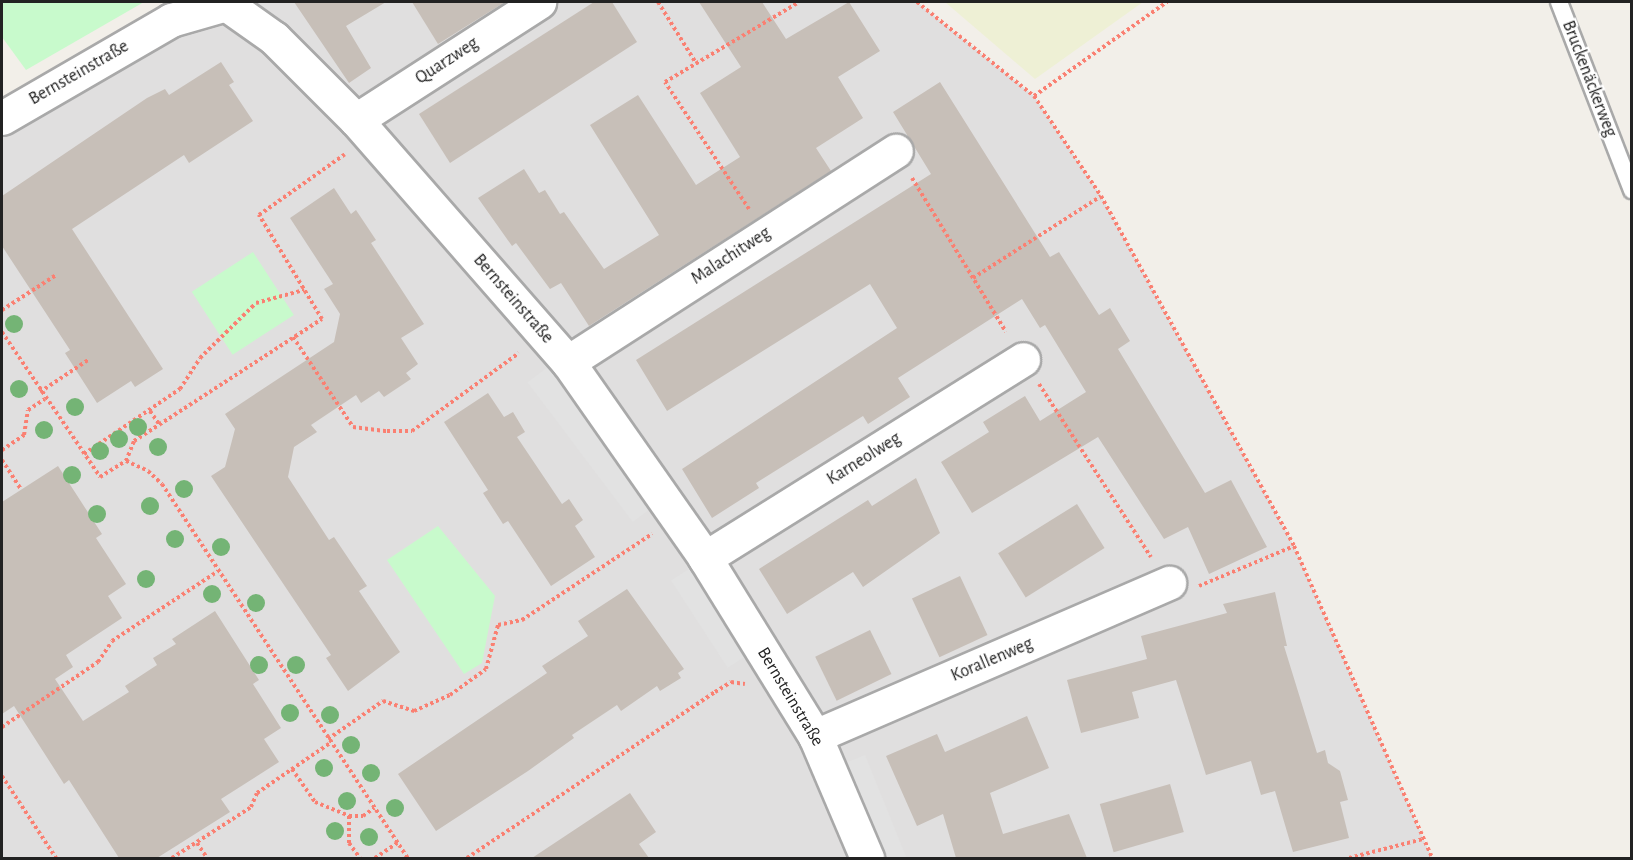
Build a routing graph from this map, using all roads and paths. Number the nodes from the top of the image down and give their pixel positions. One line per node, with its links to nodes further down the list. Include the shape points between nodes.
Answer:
1 (539, 2): 10 (street, Quarzweg)
2 (658, 2): 7 (path)
3 (799, 2): 7 (path)
4 (917, 2): 8 (path)
5 (1167, 2): 8 (path)
6 (1559, 2): 12 (lane, Bruckenäckerweg)
7 (696, 63): 14 (path, via 665,82)
8 (1034, 96): 13 (path)
9 (2, 118): 10 (street, Bernsteinstraße, via 171,20 226,4 274,38)
10 (363, 128): 17 (path, via 259,215); 20 (street, Bernsteinstraße)
11 (896, 152): 14 (street, Malachitweg); 16 (path)
12 (1632, 190)
13 (1101, 196): 16 (path); 35 (path)
14 (765, 233): 24 (street, Malachitweg)
15 (56, 275): 18 (path)
16 (973, 278): 22 (path)
17 (304, 290): 21 (path, via 322,319); 27 (path, via 256,303 200,358 180,389)
18 (2, 310)
19 (2, 332): 25 (path)
20 (544, 335): 21 (path, via 412,431 353,427); 24 (street, Bernsteinstraße)
21 (293, 337): 28 (path)
22 (1023, 359): 36 (street, Karneolweg); 38 (path)
23 (88, 360): 25 (path)
24 (568, 363): 34 (street, Bernsteinstraße)
25 (40, 392): 26 (path)
26 (45, 399): 29 (path, via 28,410 24,435); 30 (path)
27 (150, 411): 28 (path); 30 (path)
28 (159, 424): 32 (path, via 134,441)
29 (2, 450)
30 (84, 454): 32 (path, via 100,477)
31 (2, 460): 33 (path)
32 (126, 461): 37 (path, via 148,471 162,484)
33 (21, 489)
34 (677, 518): 36 (street, Bernsteinstraße); 42 (path, via 522,620 498,625 486,669 450,695 414,711 383,701)
35 (1294, 546): 38 (path, via 1176,595); 47 (path)
36 (705, 558): 39 (street, Bernsteinstraße)
37 (218, 572): 40 (path, via 112,641 98,662); 42 (path)
38 (1168, 584): 41 (street, Korallenweg)
39 (776, 673): 41 (street, Bernsteinstraße); 56 (path, via 754,685 731,682)
40 (2, 727)
41 (815, 736): 57 (street, Bernsteinstraße)
42 (329, 741): 43 (path); 45 (path)
43 (292, 769): 46 (path, via 315,802); 48 (path, via 257,792 251,807)
44 (2, 776): 50 (path)
45 (374, 808): 46 (path, via 363,816); 49 (path)
46 (349, 816): 53 (path, via 349,843)
47 (1423, 839): 58 (path); 59 (path)
48 (197, 843): 51 (path); 52 (path)
49 (397, 843): 54 (path); 55 (path)
50 (56, 858)
51 (172, 858)
52 (207, 858)
53 (360, 858)
54 (375, 858)
55 (408, 858)
56 (467, 858)
57 (867, 858)
58 (1349, 858)
59 (1432, 858)

